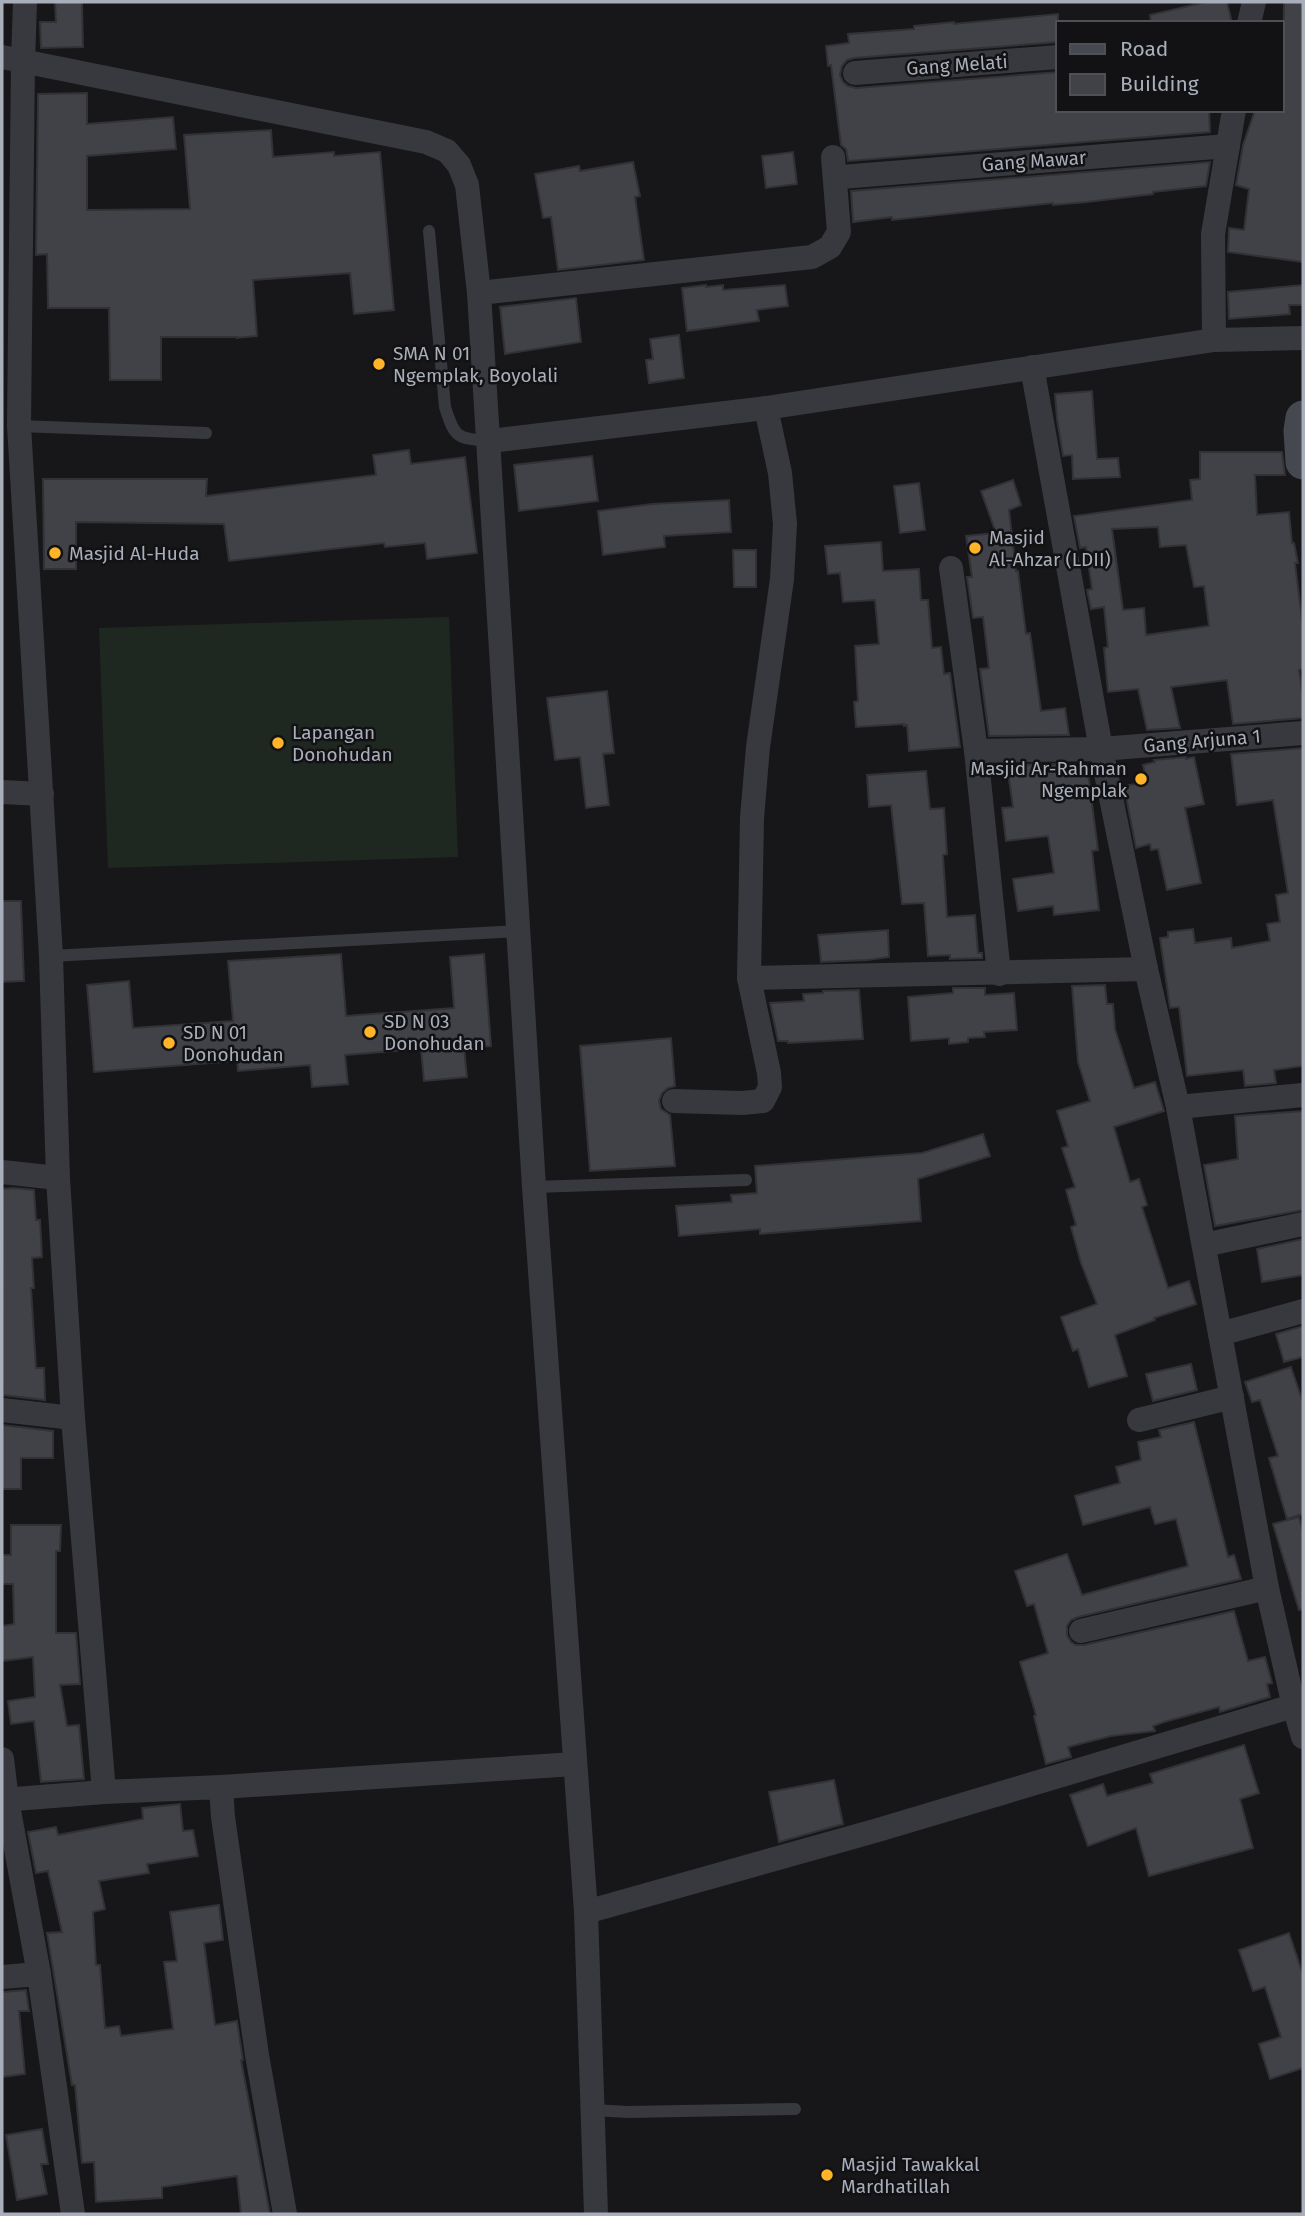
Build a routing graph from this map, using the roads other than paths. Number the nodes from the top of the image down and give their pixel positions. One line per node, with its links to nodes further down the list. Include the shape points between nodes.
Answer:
1 (25, 2): 5 (street)
2 (1254, 2): 3 (street)
3 (1249, 21)
4 (1056, 57): 6 (street, Gang Melati)
5 (12, 59): 10 (street, via 426,142 447,151 467,185); 16 (street)
6 (855, 73)
7 (1234, 112): 8 (street)
8 (1228, 146): 10 (street, Gang Mawar, via 837,167 839,232 830,247 813,257); 12 (street, via 1213,234)
9 (429, 231): 18 (lane, via 445,407 453,430 466,438)
10 (479, 293): 18 (street)
11 (1303, 338): 12 (street)
12 (1214, 340): 13 (street)
13 (1032, 367): 14 (street); 22 (street)
14 (766, 408): 18 (street); 30 (street, via 785,524 752,818)
15 (1303, 418): 19 (main road)
16 (11, 425): 17 (lane); 25 (street)
17 (206, 433)
18 (490, 441): 26 (street)
19 (1303, 462)
20 (951, 568): 23 (street)
21 (1303, 733): 22 (street, Gang Arjuna 1)
22 (1101, 749): 23 (street, Gang Arjuna 1); 28 (street)
23 (976, 751): 29 (street)
24 (2, 792): 25 (street)
25 (42, 794): 27 (street)
26 (519, 931): 27 (lane); 37 (street)
27 (51, 956): 35 (street)
28 (1146, 969): 29 (street); 33 (street)
29 (999, 974): 30 (street)
30 (749, 978): 32 (street, via 769,1073 764,1101)
31 (1303, 1095): 33 (street)
32 (674, 1101)
33 (1178, 1107): 39 (street)
34 (2, 1172): 35 (street)
35 (58, 1178): 44 (street)
36 (746, 1180): 37 (lane)
37 (534, 1187): 51 (street)
38 (1303, 1224): 39 (street)
39 (1204, 1245): 41 (street)
40 (1303, 1311): 41 (street)
41 (1220, 1334): 42 (street)
42 (1232, 1397): 45 (street); 46 (street)
43 (2, 1410): 44 (street)
44 (73, 1418): 53 (street)
45 (1139, 1420)
46 (1268, 1588): 47 (street); 48 (street)
47 (1081, 1631)
48 (1298, 1704): 49 (street); 55 (street)
49 (1303, 1737)
50 (2, 1759): 54 (street)
51 (575, 1764): 52 (street); 55 (street)
52 (221, 1787): 53 (street); 61 (street, via 257,2055)
53 (104, 1792): 54 (street)
54 (4, 1800): 56 (street)
55 (586, 1912): 59 (street)
56 (39, 1974): 57 (street); 60 (street)
57 (2, 1977)
58 (795, 2109): 59 (lane)
59 (593, 2110): 62 (street)
60 (73, 2214)
61 (285, 2214)
62 (596, 2214)

